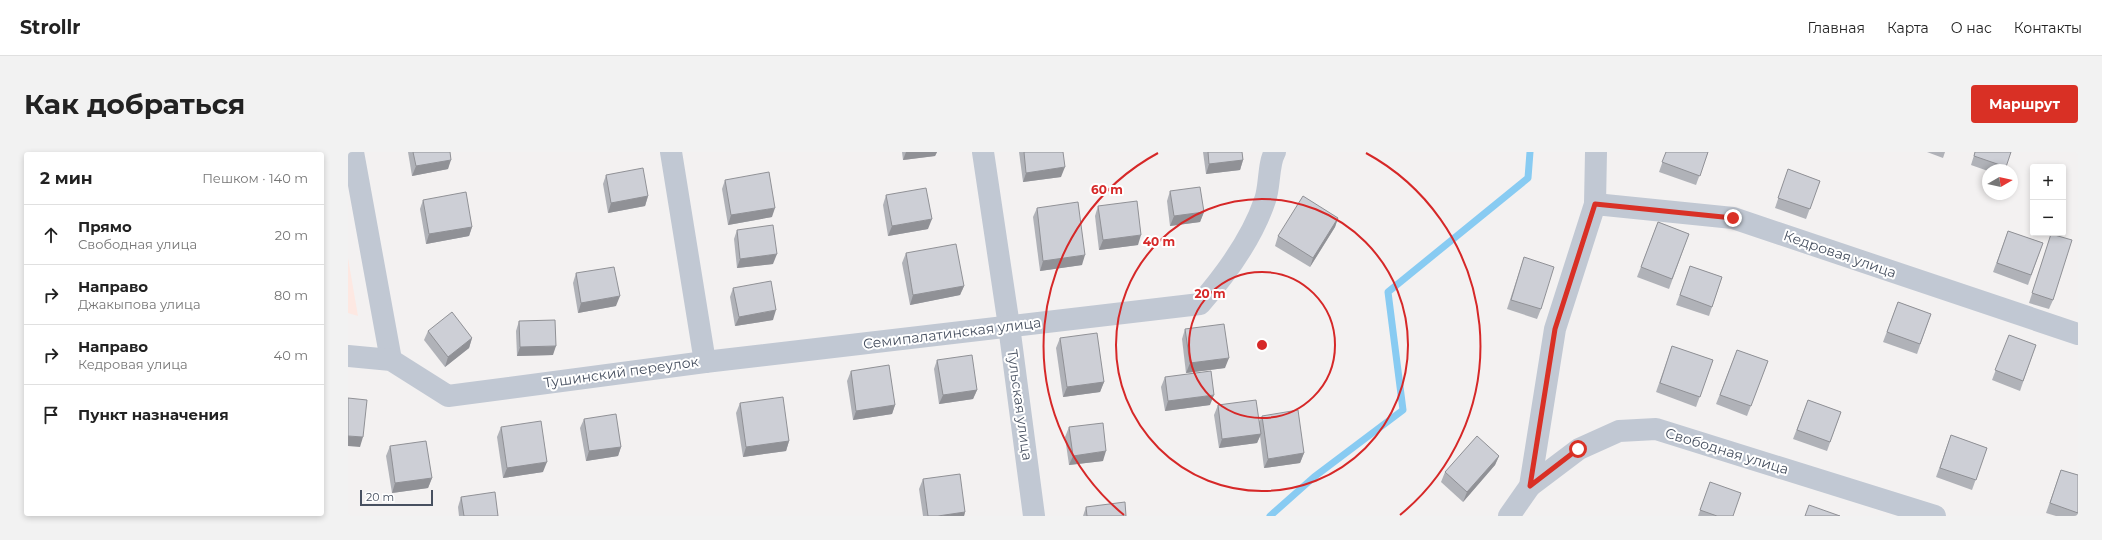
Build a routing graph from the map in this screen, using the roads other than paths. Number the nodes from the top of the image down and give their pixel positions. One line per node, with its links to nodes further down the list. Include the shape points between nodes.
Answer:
1 (353, 152): 10 (street)
2 (671, 152): 11 (street, Тушинский переулок)
3 (983, 152): 7 (street, Тульская улица)
4 (1274, 152): 7 (street, Семипалатинская улица, via 1266,199 1243,248 1220,282 1200,304)
5 (1596, 152): 6 (street)
6 (1595, 204): 8 (street, Кедровая улица, via 1733,218); 12 (street, via 1555,329)
7 (1009, 326): 11 (street, Семипалатинская улица); 13 (street, Тульская улица)
8 (2078, 334)
9 (348, 356): 10 (street)
10 (391, 360): 11 (street, Тушинский переулок, via 448,396)
11 (705, 362)
12 (1530, 486): 14 (street); 15 (street, Свободная улица, via 1578,449 1619,431 1656,429)
13 (1034, 516)
14 (1508, 516)
15 (1935, 516)

